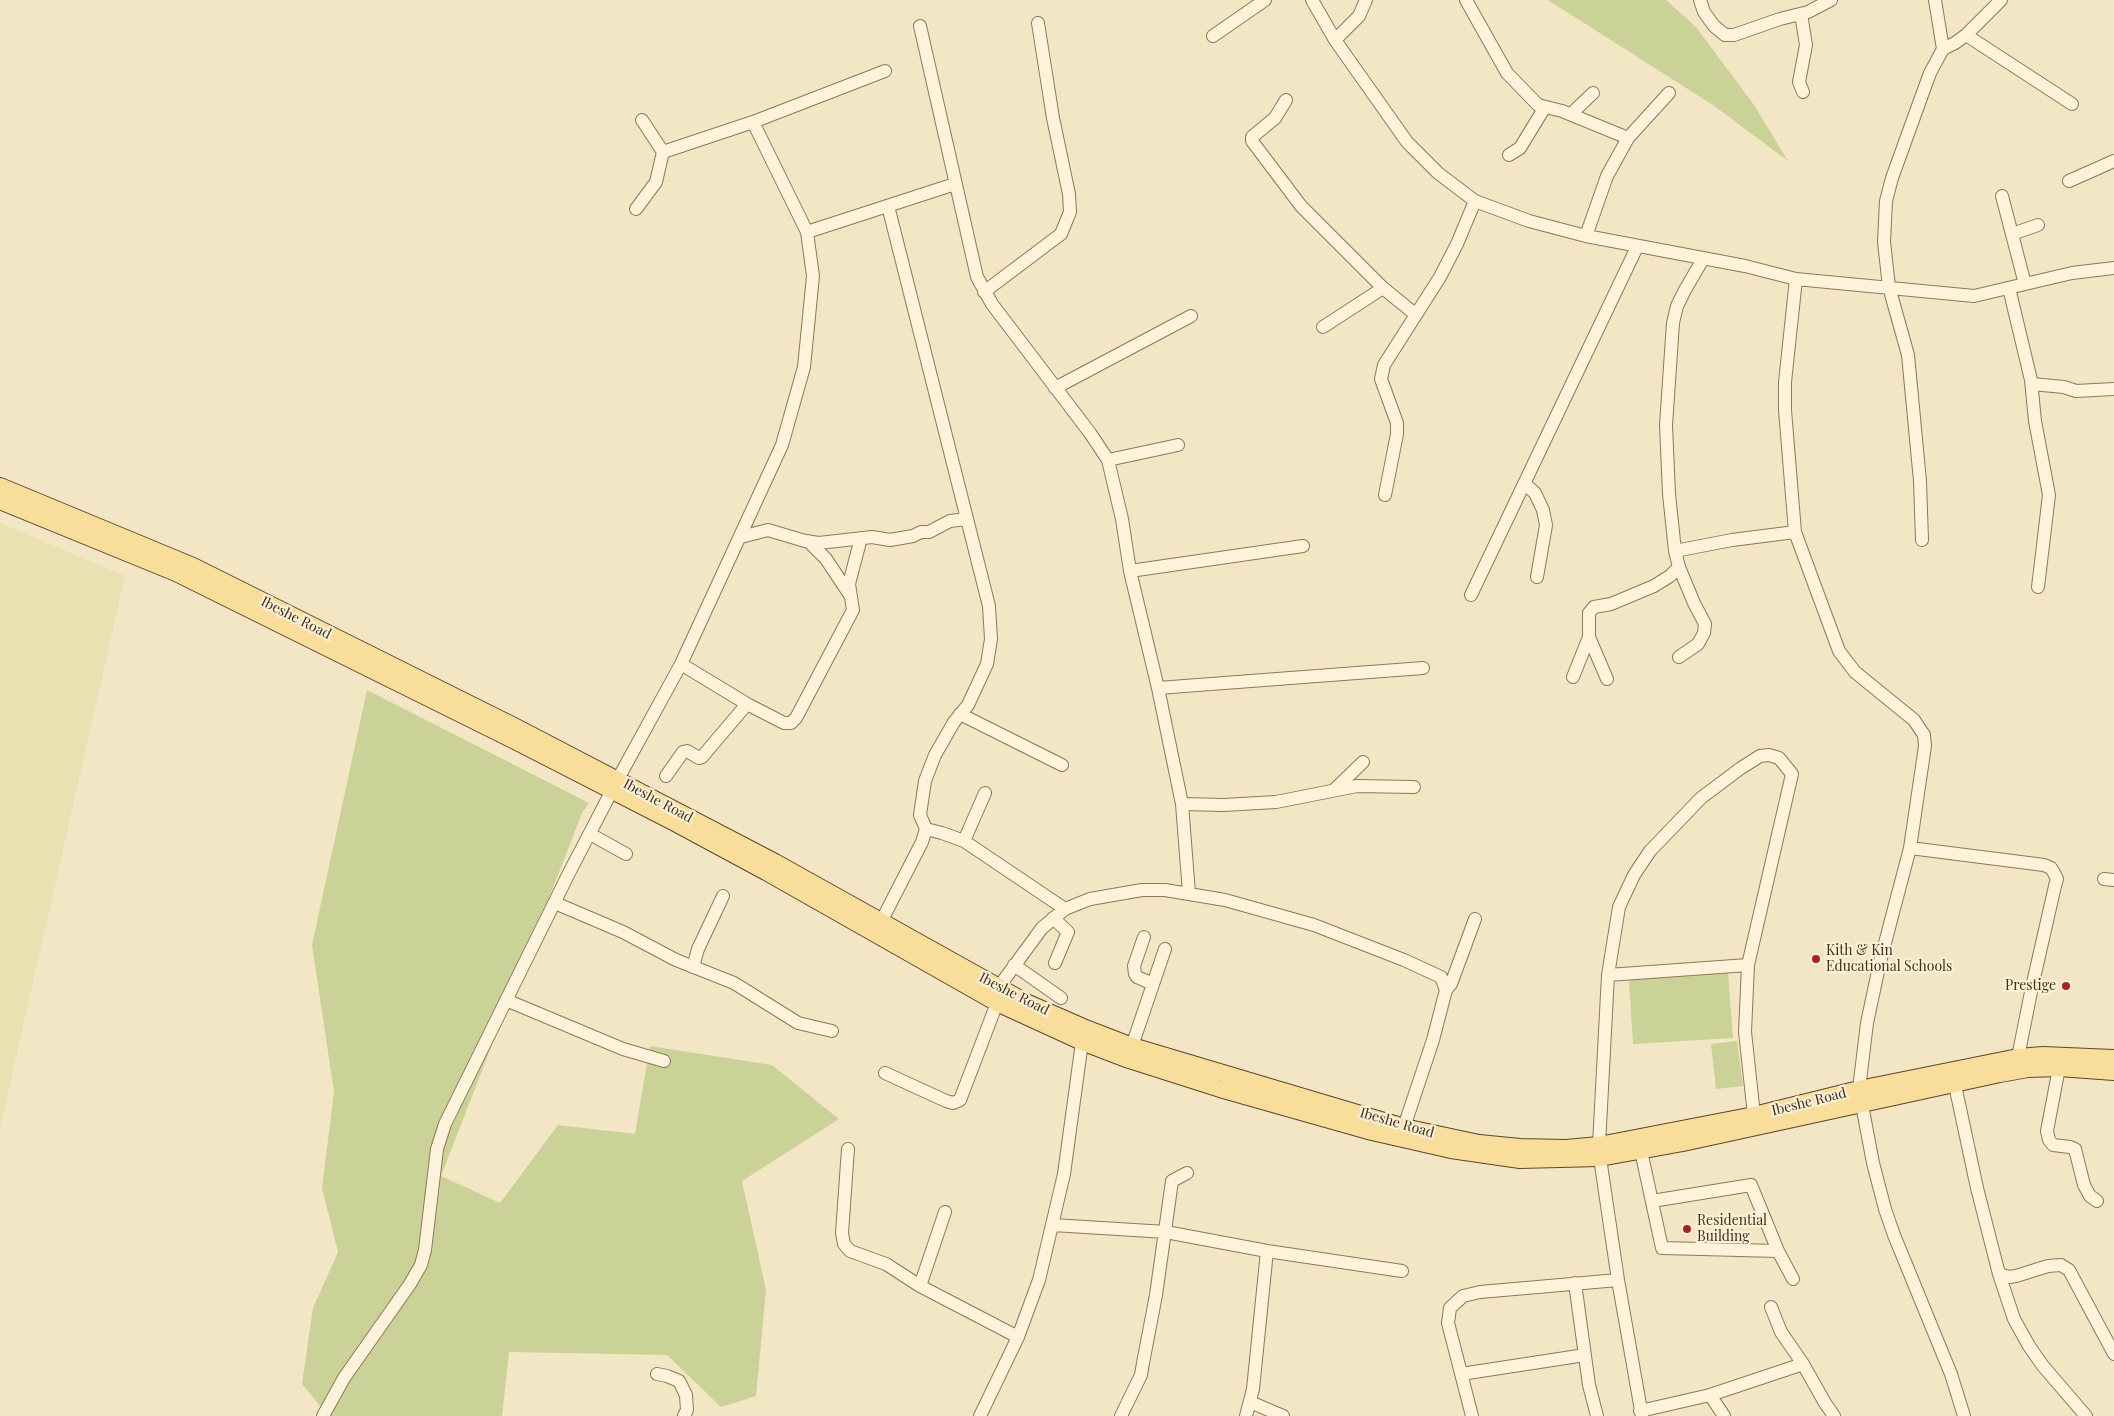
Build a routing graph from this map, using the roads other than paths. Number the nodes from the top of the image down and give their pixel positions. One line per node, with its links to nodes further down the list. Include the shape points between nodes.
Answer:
1 (1265, 0): 13 (street)
2 (1312, 0): 14 (street)
3 (1366, 0): 14 (street, via 1359,16)
4 (1466, 0): 22 (street, via 1507,73 1538,105)
5 (1700, 0): 9 (street, via 1714,26 1725,35 1734,36)
6 (1935, 0): 15 (street)
7 (2001, 0): 12 (street)
8 (1828, 1): 9 (street)
9 (1801, 14): 17 (street, via 1806,45 1799,82)
10 (1038, 23): 48 (street, via 1070,194 1070,212 1061,234)
11 (920, 26): 31 (street)
12 (1966, 35): 15 (street); 21 (street)
13 (1213, 36)
14 (1335, 40): 33 (street, via 1407,142 1438,173)
15 (1943, 49): 45 (street, via 1930,73 1886,201 1884,242)
16 (885, 71): 25 (street)
17 (1803, 92)
18 (1593, 93): 23 (street)
19 (1669, 93): 26 (street)
20 (1286, 100): 46 (street, via 1275,118 1252,137 1252,141 1301,206)
21 (2072, 104)
22 (1545, 107): 23 (street); 28 (street, via 1520,148)
23 (1571, 114): 26 (street)
24 (642, 120): 27 (street)
25 (753, 122): 27 (street); 37 (street)
26 (1628, 138): 39 (street, via 1607,176)
27 (663, 152): 35 (street, via 656,182)
28 (1509, 155)
29 (2114, 161): 30 (street)
30 (2069, 181)
31 (955, 184): 34 (street); 48 (street, via 977,277)
32 (2002, 196): 38 (street)
33 (1475, 201): 39 (street, via 1529,221); 49 (street, via 1440,277)
34 (888, 206): 37 (street); 61 (street)
35 (636, 209)
36 (2038, 225): 38 (street)
37 (807, 232): 63 (street, via 813,276 804,368 782,446)
38 (2012, 234): 44 (street)
39 (1586, 236): 40 (street)
40 (1637, 247): 41 (street); 57 (street)
41 (1703, 259): 43 (street); 68 (street, via 1684,290 1673,324 1666,425)
42 (2114, 268): 44 (street, via 2072,273)
43 (1796, 279): 45 (street); 62 (street, via 1784,410)
44 (2025, 284): 47 (street)
45 (1889, 287): 47 (street, via 1974,296); 65 (street, via 1908,355)
46 (1383, 288): 49 (street); 51 (street)
47 (2009, 288): 52 (street)
48 (984, 292): 53 (street)
49 (1415, 314): 59 (street, via 1384,365 1381,380 1397,423)
50 (1190, 316): 53 (street)
51 (1323, 327)
52 (2032, 384): 54 (street, via 2076,391); 72 (street, via 2035,421 2049,495)
53 (1055, 388): 56 (street)
54 (2114, 389)
55 (1178, 445): 56 (street)
56 (1108, 460): 70 (street)
57 (1525, 484): 71 (street, via 1535,493 1546,525); 73 (street)
58 (0, 486): 87 (main road, Ibeshe Road, via 193,566)
59 (1385, 495)
60 (0, 502): 87 (main road, Ibeshe Road, via 176,572)
61 (966, 519): 64 (street, via 950,520 929,532 913,536 890,540); 83 (street, via 989,606 992,639 986,664 968,705)
62 (1795, 532): 68 (street); 95 (street, via 1839,651 1855,672 1914,720 1924,735 1926,746)
63 (741, 537): 66 (street, via 768,530); 77 (street)
64 (861, 538): 66 (street, via 818,543); 74 (street, via 849,584)
65 (1922, 540)
66 (808, 541): 74 (street, via 826,559)
67 (1303, 546): 70 (street)
68 (1675, 551): 69 (street)
69 (1679, 567): 75 (street, via 1654,586 1594,607 1589,613); 76 (street, via 1705,624 1698,644)
70 (1130, 571): 81 (street)
71 (1537, 577)
72 (2038, 587)
73 (1471, 595)
74 (851, 597): 82 (street, via 853,610 792,723 784,723)
75 (1589, 637): 79 (street); 80 (street)
76 (1679, 657)
77 (681, 664): 82 (street); 87 (street)
78 (1423, 668): 81 (street)
79 (1573, 676)
80 (1607, 680)
81 (1158, 688): 91 (street)
82 (747, 704): 86 (street, via 702,757 683,752)
83 (960, 714): 85 (street); 92 (street, via 935,755 925,781 920,815)
84 (1363, 762): 89 (street)
85 (1062, 765)
86 (666, 776)
87 (615, 785): 93 (street); 103 (main road, Ibeshe Road, via 775,862); 113 (main road, Ibeshe Road, via 766,872)
88 (1414, 787): 89 (street, via 1369,786)
89 (1334, 790): 91 (street, via 1276,802)
90 (984, 793): 94 (street)
91 (1182, 804): 97 (street)
92 (926, 829): 94 (street); 103 (street)
93 (590, 834): 96 (street); 99 (street)
94 (964, 841): 100 (street)
95 (1910, 848): 119 (street, via 2044,865 2054,873 2056,886); 126 (street, via 1867,1023)
96 (626, 854)
97 (1189, 893): 100 (street, via 1142,890 1090,899); 112 (street, via 1289,916 1360,942 1441,977)
98 (723, 896): 109 (street)
99 (555, 903): 109 (street); 115 (street)
100 (1065, 908): 101 (street)
101 (1053, 918): 106 (street, via 1068,932); 107 (street)
102 (1475, 919): 112 (street)
103 (881, 922): 113 (main road, Ibeshe Road)
104 (1144, 937): 111 (street, via 1134,966 1135,974)
105 (1165, 948): 111 (street)
106 (1055, 963)
107 (1014, 965): 113 (street); 114 (street)
108 (1748, 965): 110 (street); 110 (street, via 1792,774 1779,758 1769,755 1760,756 1741,768 1701,798 1650,851 1619,907); 127 (street, via 1745,1032)
109 (693, 967): 116 (street, via 734,984 798,1023)
110 (1608, 975): 131 (street)
111 (1153, 984): 118 (street)
112 (1446, 990): 128 (street)
113 (998, 996): 117 (main road, Ibeshe Road); 124 (street, via 960,1100 946,1101)
114 (1061, 998)
115 (506, 1000): 121 (street, via 623,1049); 156 (street, via 445,1124 438,1149 421,1265 344,1378)
116 (832, 1031)
117 (1085, 1036): 118 (main road, Ibeshe Road); 131 (main road, Ibeshe Road, via 1129,1060 1220,1089 1372,1132 1451,1150 1520,1160); 136 (street)
118 (1132, 1046): 128 (main road, Ibeshe Road)
119 (2018, 1057): 120 (main road, Ibeshe Road); 126 (main road, Ibeshe Road)
120 (2114, 1058)
121 (664, 1061)
122 (2059, 1068): 123 (main road, Ibeshe Road); 125 (main road, Ibeshe Road, via 2028,1069); 134 (street, via 2047,1131 2049,1140 2054,1145 2075,1149 2084,1185 2090,1196)
123 (2114, 1072)
124 (885, 1073)
125 (1956, 1085): 126 (main road, Ibeshe Road); 141 (street)
126 (1861, 1096): 127 (main road, Ibeshe Road); 130 (main road, Ibeshe Road); 166 (street, via 1885,1209 1951,1374)
127 (1754, 1115): 131 (main road, Ibeshe Road)
128 (1404, 1127): 131 (main road, Ibeshe Road, via 1520,1147)
129 (848, 1149): 145 (street, via 844,1244 850,1250 886,1264)
130 (1641, 1151): 131 (main road, Ibeshe Road); 133 (street)
131 (1599, 1152): 143 (street)
132 (1187, 1173): 137 (street, via 1172,1182)
133 (1652, 1201): 139 (street, via 1662,1248); 139 (street, via 1751,1185)
134 (2098, 1201)
135 (946, 1212): 145 (street)
136 (1053, 1225): 137 (street); 147 (street, via 1039,1280)
137 (1166, 1232): 138 (street); 159 (street, via 1141,1375)
138 (1267, 1251): 140 (street); 154 (street)
139 (1778, 1251): 142 (street)
140 (1402, 1271)
141 (1999, 1274): 148 (street, via 2016,1276 2061,1265 2068,1270); 167 (street, via 2014,1319 2029,1346)
142 (1793, 1279)
143 (1618, 1280): 144 (street); 155 (street)
144 (1575, 1283): 149 (street); 152 (street, via 1463,1296 1450,1308 1448,1323)
145 (920, 1286): 147 (street)
146 (1771, 1307): 150 (street, via 1781,1332)
147 (1018, 1337): 158 (street)
148 (2114, 1354)
149 (1585, 1355): 152 (street); 163 (street)
150 (1803, 1364): 153 (street); 165 (street)
151 (657, 1374): 157 (street, via 679,1381 686,1395)
152 (1461, 1374): 162 (street)
153 (1710, 1395): 155 (street); 164 (street)
154 (1250, 1402): 160 (street); 161 (street)
155 (1641, 1414)
156 (323, 1416)
157 (684, 1416)
158 (980, 1416)
159 (1121, 1416)
160 (1246, 1416)
161 (1283, 1416)
162 (1472, 1416)
163 (1597, 1416)
164 (1724, 1416)
165 (1834, 1416)
166 (1964, 1416)
167 (2086, 1416)

